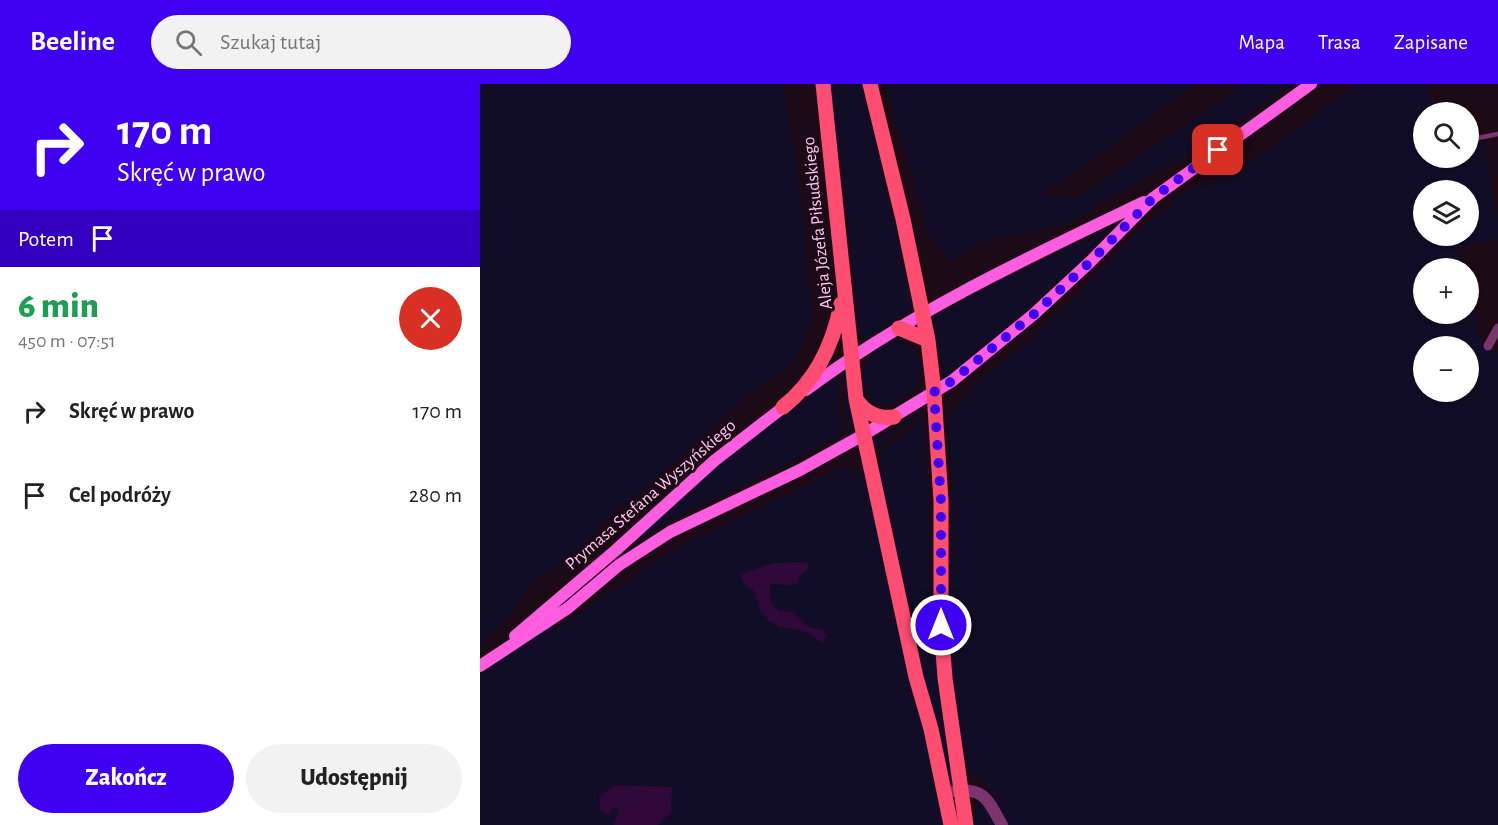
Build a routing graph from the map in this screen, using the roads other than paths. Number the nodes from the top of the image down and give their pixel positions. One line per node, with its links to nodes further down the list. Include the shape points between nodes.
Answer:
1 (823, 84): 7 (main road, Aleja Józefa Piłsudskiego)
2 (870, 84): 8 (main road)
3 (1311, 84): 6 (main road)
4 (1498, 134): 5 (lane)
5 (1479, 138)
6 (1153, 198): 8 (main road, via 1004,269); 14 (main road, via 1034,314)
7 (843, 283): 13 (main road, Aleja Józefa Piłsudskiego); 16 (main road, via 830,345 807,384)
8 (924, 314): 9 (main road); 11 (main road)
9 (899, 328): 11 (main road); 13 (main road)
10 (1498, 328): 12 (street)
11 (928, 340): 14 (main road)
12 (1488, 346)
13 (851, 357): 15 (main road); 16 (main road, Prymasa Stefana Wyszyńskiego)
14 (934, 392): 17 (main road); 20 (main road, via 941,501 941,625)
15 (856, 399): 17 (main road, via 871,414); 18 (main road)
16 (783, 407): 19 (main road, Prymasa Stefana Wyszyńskiego, via 714,461)
17 (894, 417): 18 (main road, Prymasa Stefana Wyszyńskiego)
18 (863, 435): 19 (main road, Prymasa Stefana Wyszyńskiego, via 663,537 620,564 568,608); 21 (main road)
19 (480, 665)
20 (962, 791): 21 (street); 23 (main road); 24 (street, via 984,795)
21 (944, 793): 22 (main road)
22 (951, 825)
23 (966, 825)
24 (1002, 825)

